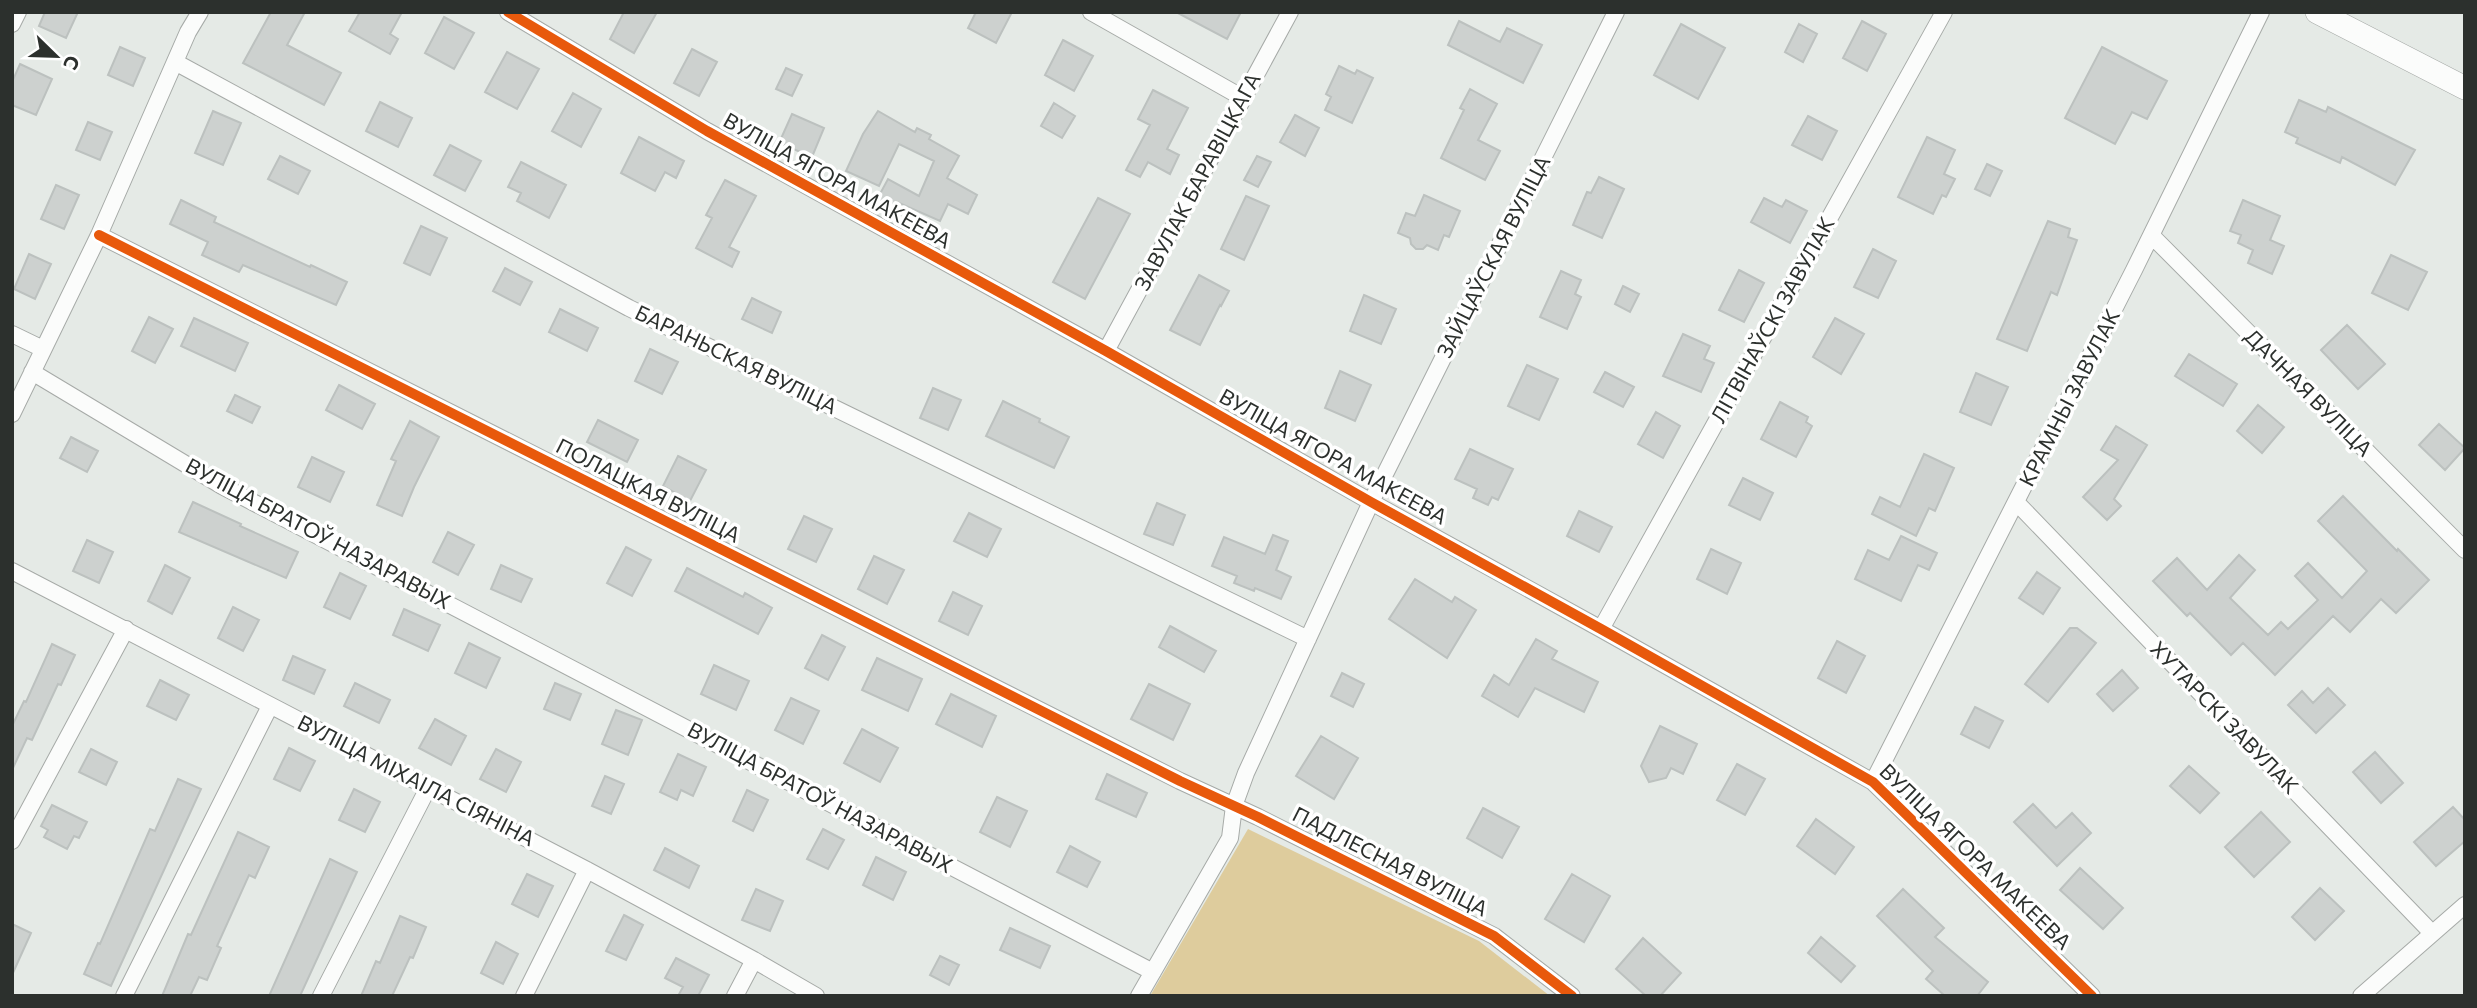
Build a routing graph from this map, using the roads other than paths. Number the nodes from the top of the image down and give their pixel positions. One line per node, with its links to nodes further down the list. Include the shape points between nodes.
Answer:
1 (18, 12): 10 (street)
2 (200, 12): 11 (street)
3 (508, 12): 18 (street, ВУЛІЦА ЯГОРА МАКЕЕВА, via 707,131)
4 (1091, 12): 13 (street)
5 (1290, 12): 13 (street, ЗАВУЛАК БАРАВІЦКАГА)
6 (1616, 12): 21 (street, ЗАЙЦАЎСКАЯ ВУЛІЦА)
7 (1944, 12): 26 (street, ЛІТВІНАЎСКІ ЗАВУЛАК)
8 (2261, 12): 15 (street, КРАМНЫ ЗАВУЛАК)
9 (2317, 12): 12 (street)
10 (12, 24)
11 (175, 62): 14 (street); 27 (street, БАРАНЬСКАЯ ВУЛІЦА, via 629,308)
12 (2465, 88)
13 (1243, 99): 18 (street, ЗАВУЛАК БАРАВІЦКАГА)
14 (99, 235): 17 (street); 29 (street, ПОЛАЦКАЯ ВУЛІЦА)
15 (2152, 236): 22 (street, КРАМНЫ ЗАВУЛАК); 23 (street, ДАЧНАЯ ВУЛІЦА)
16 (12, 334): 17 (street)
17 (43, 349): 19 (street)
18 (1106, 351): 21 (street, ВУЛІЦА ЯГОРА МАКЕЕВА)
19 (32, 372): 20 (street); 38 (street, ВУЛІЦА БРАТОЎ НАЗАРАВЫХ, via 222,486)
20 (12, 414)
21 (1371, 502): 26 (street, ВУЛІЦА ЯГОРА МАКЕЕВА); 27 (street)
22 (2017, 503): 30 (street, КРАМНЫ ЗАВУЛАК); 36 (street, ХУТАРСКІ ЗАВУЛАК)
23 (2465, 550)
24 (12, 571): 25 (street, ВУЛІЦА МІХАІЛА СІЯНІНА)
25 (126, 629): 28 (street, ВУЛІЦА МІХАІЛА СІЯНІНА); 33 (street)
26 (1601, 629): 30 (street, ВУЛІЦА ЯГОРА МАКЕЕВА)
27 (1308, 639): 32 (street)
28 (270, 706): 31 (street, ВУЛІЦА МІХАІЛА СІЯНІНА); 39 (street)
29 (1180, 781): 32 (street, ПАДЛЕСНАЯ ВУЛІЦА)
30 (1873, 782): 46 (street, ВУЛІЦА ЯГОРА МАКЕЕВА)
31 (428, 788): 34 (street, ВУЛІЦА МІХАІЛА СІЯНІНА); 40 (street)
32 (1234, 806): 38 (street, via 1230,838); 45 (street, ПАДЛЕСНАЯ ВУЛІЦА, via 1494,936)
33 (12, 841)
34 (587, 870): 37 (street, ВУЛІЦА МІХАІЛА СІЯНІНА); 41 (street)
35 (2465, 905): 36 (street)
36 (2432, 933): 47 (street)
37 (754, 960): 42 (street); 43 (street, ВУЛІЦА МІХАІЛА СІЯНІНА)
38 (1153, 972): 44 (street)
39 (124, 996)
40 (321, 996)
41 (524, 996)
42 (735, 996)
43 (816, 996)
44 (1139, 996)
45 (1572, 996)
46 (2092, 996)
47 (2361, 996)

